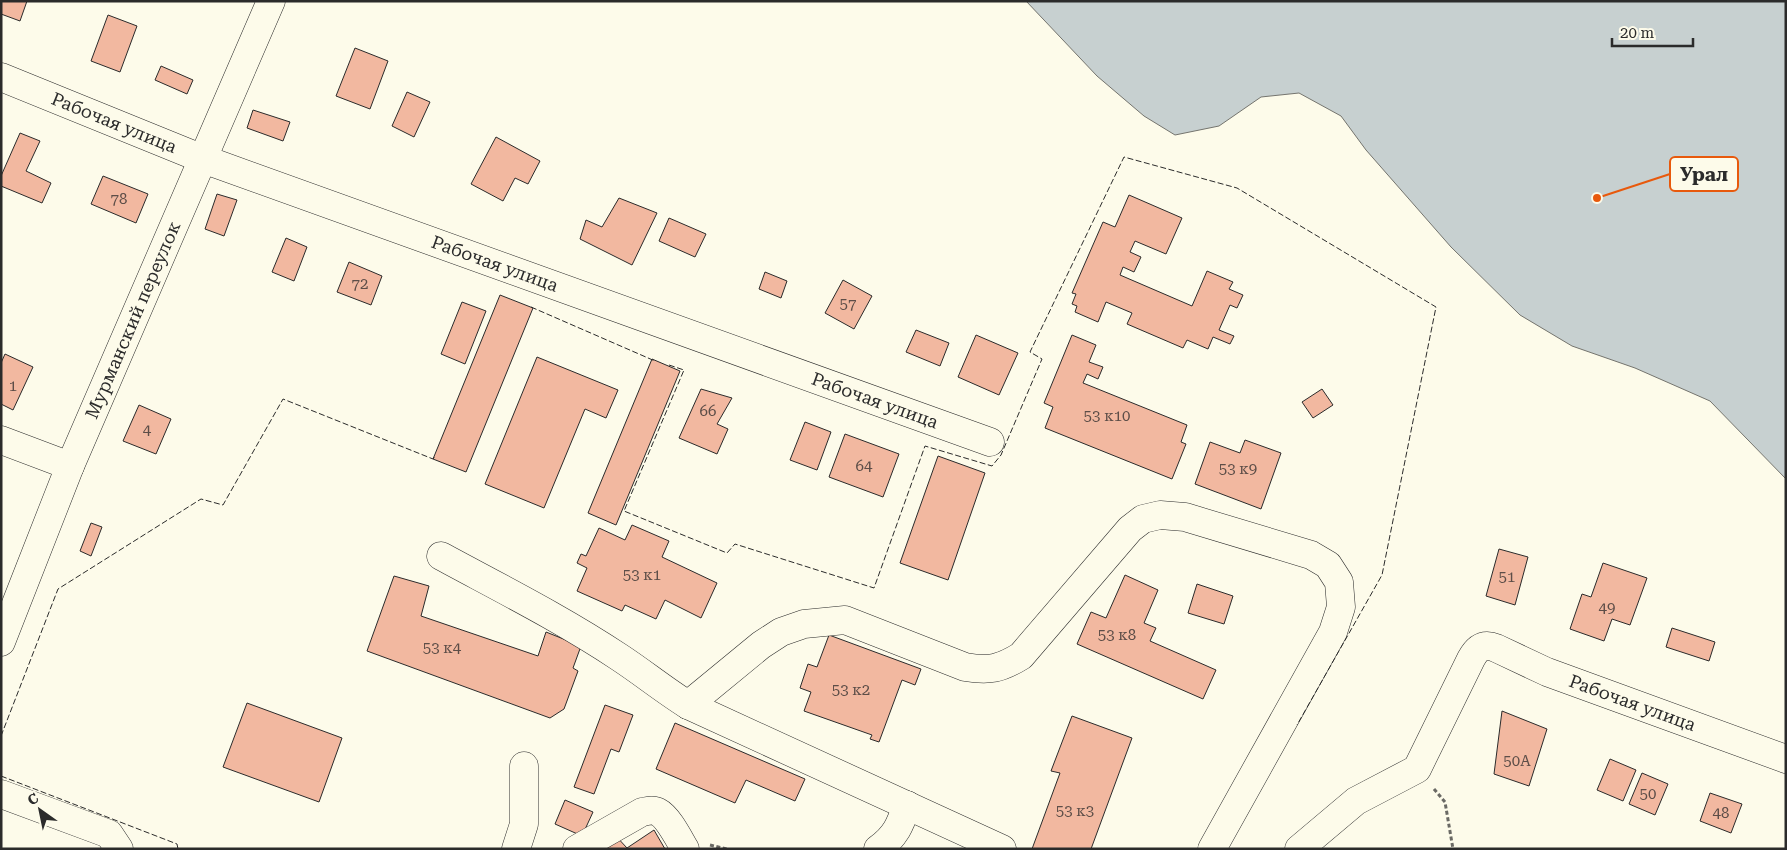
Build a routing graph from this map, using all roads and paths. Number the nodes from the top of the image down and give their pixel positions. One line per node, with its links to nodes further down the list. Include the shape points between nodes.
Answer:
1 (271, 1): 3 (street, Мурманский переулок)
2 (1, 77): 3 (street, Рабочая улица)
3 (203, 158): 5 (street, Рабочая улица); 6 (street, Мурманский переулок)
4 (1, 440): 6 (street)
5 (990, 442)
6 (70, 466): 8 (street, Мурманский переулок)
7 (440, 556): 9 (street, via 571,627)
8 (1, 642)
9 (688, 705): 14 (street); 21 (street, via 760,645 781,632 812,624 845,620 965,667 985,670 1006,666 1021,656 1130,529 1143,519 1160,515 1185,517 1311,555 1328,565 1339,582 1341,607 1333,632)
10 (1786, 758): 12 (street, Рабочая улица, via 1548,672 1489,645 1481,646 1471,659)
11 (524, 766): 16 (street, via 524,824)
12 (1416, 769): 22 (street, via 1356,802); 23 (path, via 1445,802)
13 (1, 794): 15 (street, via 109,834)
14 (907, 805): 19 (street, via 899,828); 20 (street)
15 (119, 849)
16 (516, 849)
17 (577, 849): 18 (street, via 649,810 664,816)
18 (685, 849)
19 (878, 849)
20 (1002, 849)
21 (1212, 849)
22 (1299, 849)
23 (1453, 849)

